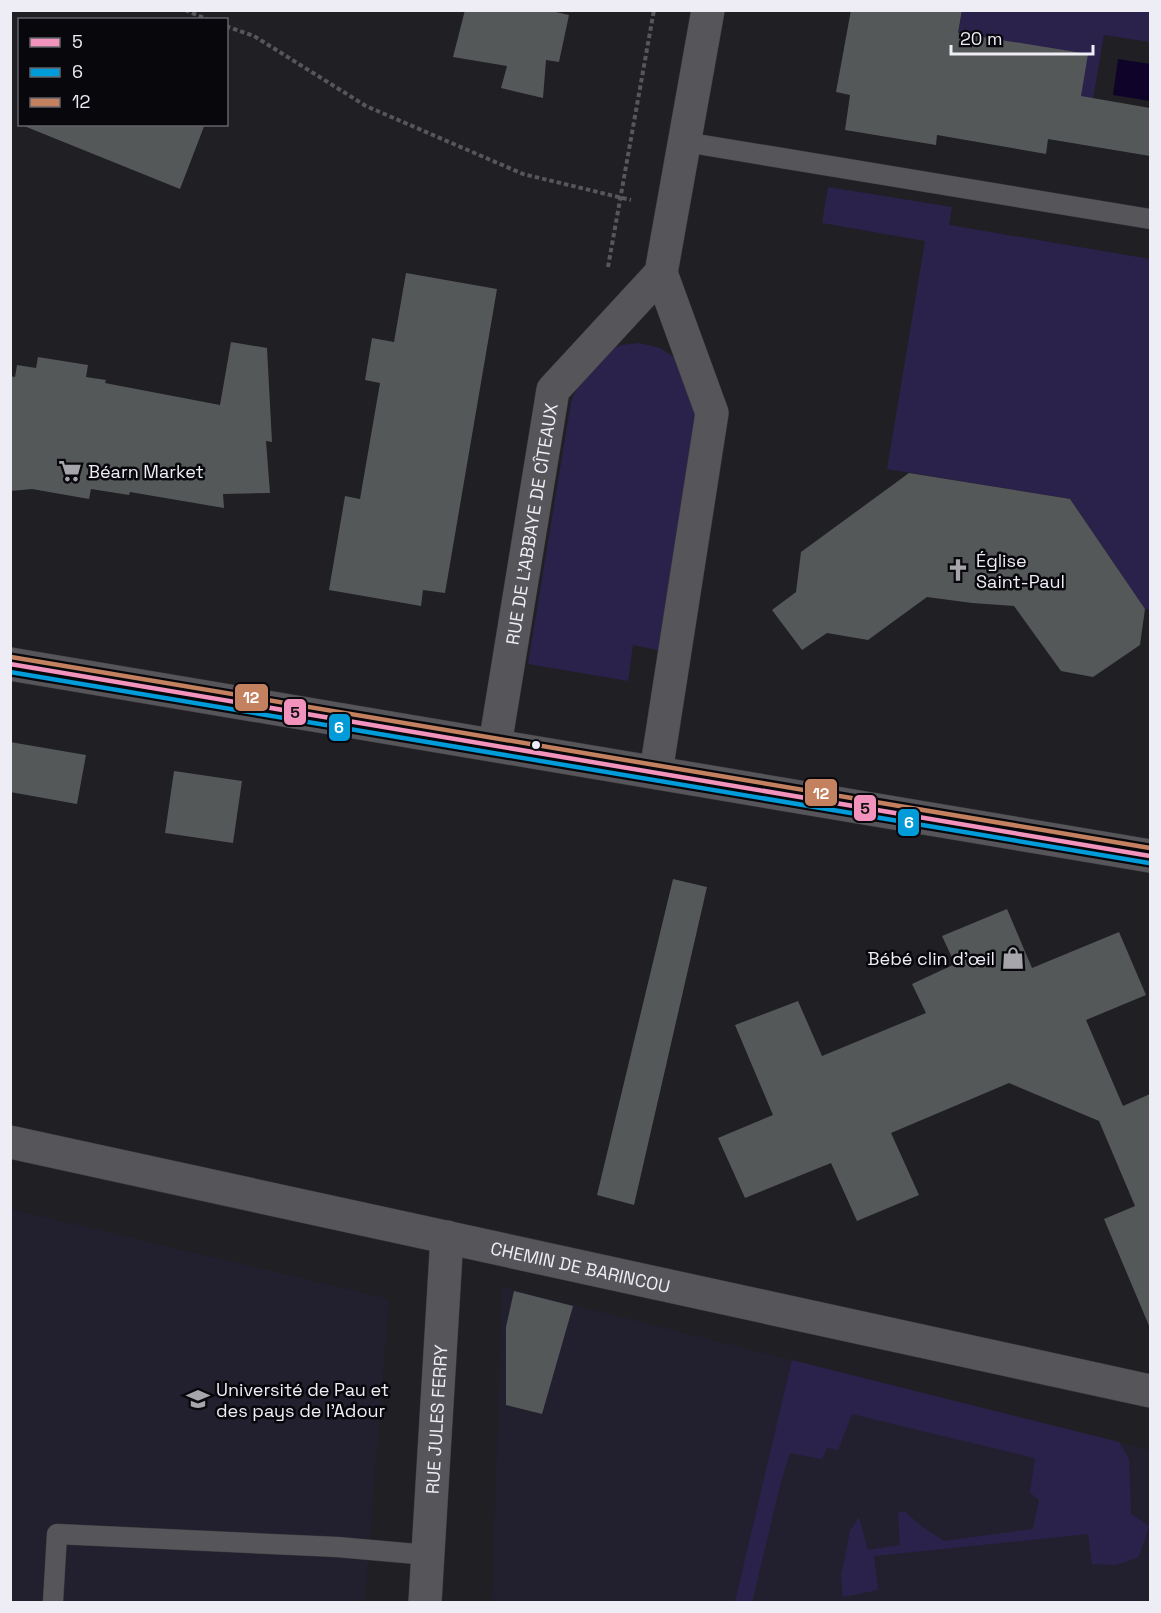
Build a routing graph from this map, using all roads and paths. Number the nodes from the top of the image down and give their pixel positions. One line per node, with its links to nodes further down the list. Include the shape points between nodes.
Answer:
1 (185, 10): 3 (path)
2 (708, 10): 5 (street)
3 (204, 18)
4 (228, 27): 6 (path, via 254,36 366,106 523,174)
5 (685, 142): 6 (street); 7 (lane)
6 (673, 210): 8 (street)
7 (1150, 219)
8 (661, 273): 10 (street, RUE DE L'ABBAYE DE CÎTEAUX, via 552,390); 11 (street, via 712,412)
9 (10, 664): 10 (street)
10 (495, 745): 11 (street)
11 (656, 772): 12 (street)
12 (1150, 856)
13 (10, 1142): 14 (street, CHEMIN DE BARINCOU)
14 (447, 1237): 15 (street, CHEMIN DE BARINCOU); 16 (street, RUE JULES FERRY)
15 (1150, 1391)
16 (428, 1555): 17 (lane, via 57,1534); 18 (street, RUE JULES FERRY)
17 (53, 1602)
18 (425, 1602)

